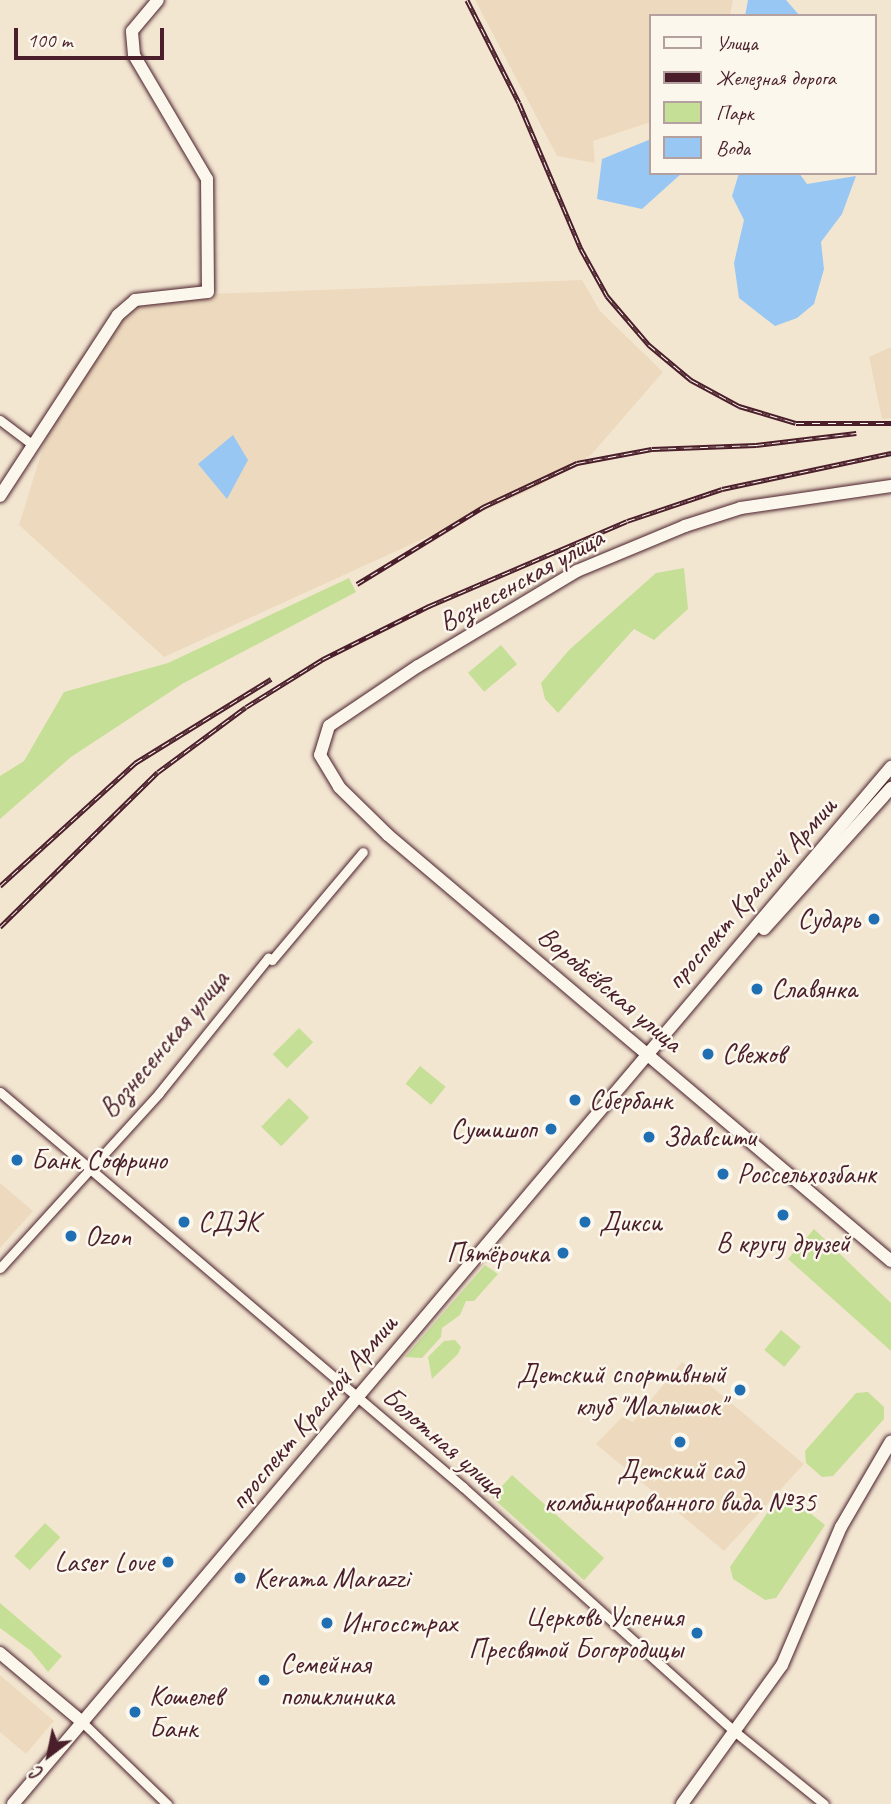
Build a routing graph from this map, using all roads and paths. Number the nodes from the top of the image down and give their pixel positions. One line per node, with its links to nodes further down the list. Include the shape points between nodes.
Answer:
1 (158, 0): 3 (main road, via 132,31 134,55 207,179 208,292 135,300 118,315)
2 (0, 420): 3 (street)
3 (33, 445): 5 (main road)
4 (891, 486): 6 (main road, Вознесенская улица, via 741,508 577,571 418,666 329,726)
5 (0, 496)
6 (322, 740): 11 (main road, Воробьёвская улица, via 320,755 326,771 388,835)
7 (891, 767): 11 (main road, проспект Красной Армии)
8 (891, 788): 9 (main road, проспект Красной Армии)
9 (886, 802): 11 (main road, проспект Красной Армии)
10 (363, 852): 13 (street, Вознесенская улица, via 272,960 268,958 159,1093)
11 (651, 1053): 14 (main road, Воробьёвская улица, via 827,1211); 16 (main road, проспект Красной Армии)
12 (0, 1092): 13 (street, Болотная улица)
13 (87, 1170): 15 (street, Вознесенская улица); 16 (street, Болотная улица)
14 (891, 1261)
15 (0, 1268)
16 (356, 1397): 19 (main road, проспект Красной Армии); 20 (street, Болотная улица)
17 (891, 1441): 20 (main road, via 841,1527 797,1639)
18 (0, 1653): 19 (main road)
19 (81, 1721): 21 (main road, проспект Красной Армии); 22 (street)
20 (733, 1730): 23 (main road); 24 (street, Болотная улица)
21 (13, 1804)
22 (167, 1804)
23 (682, 1804)
24 (824, 1804)

